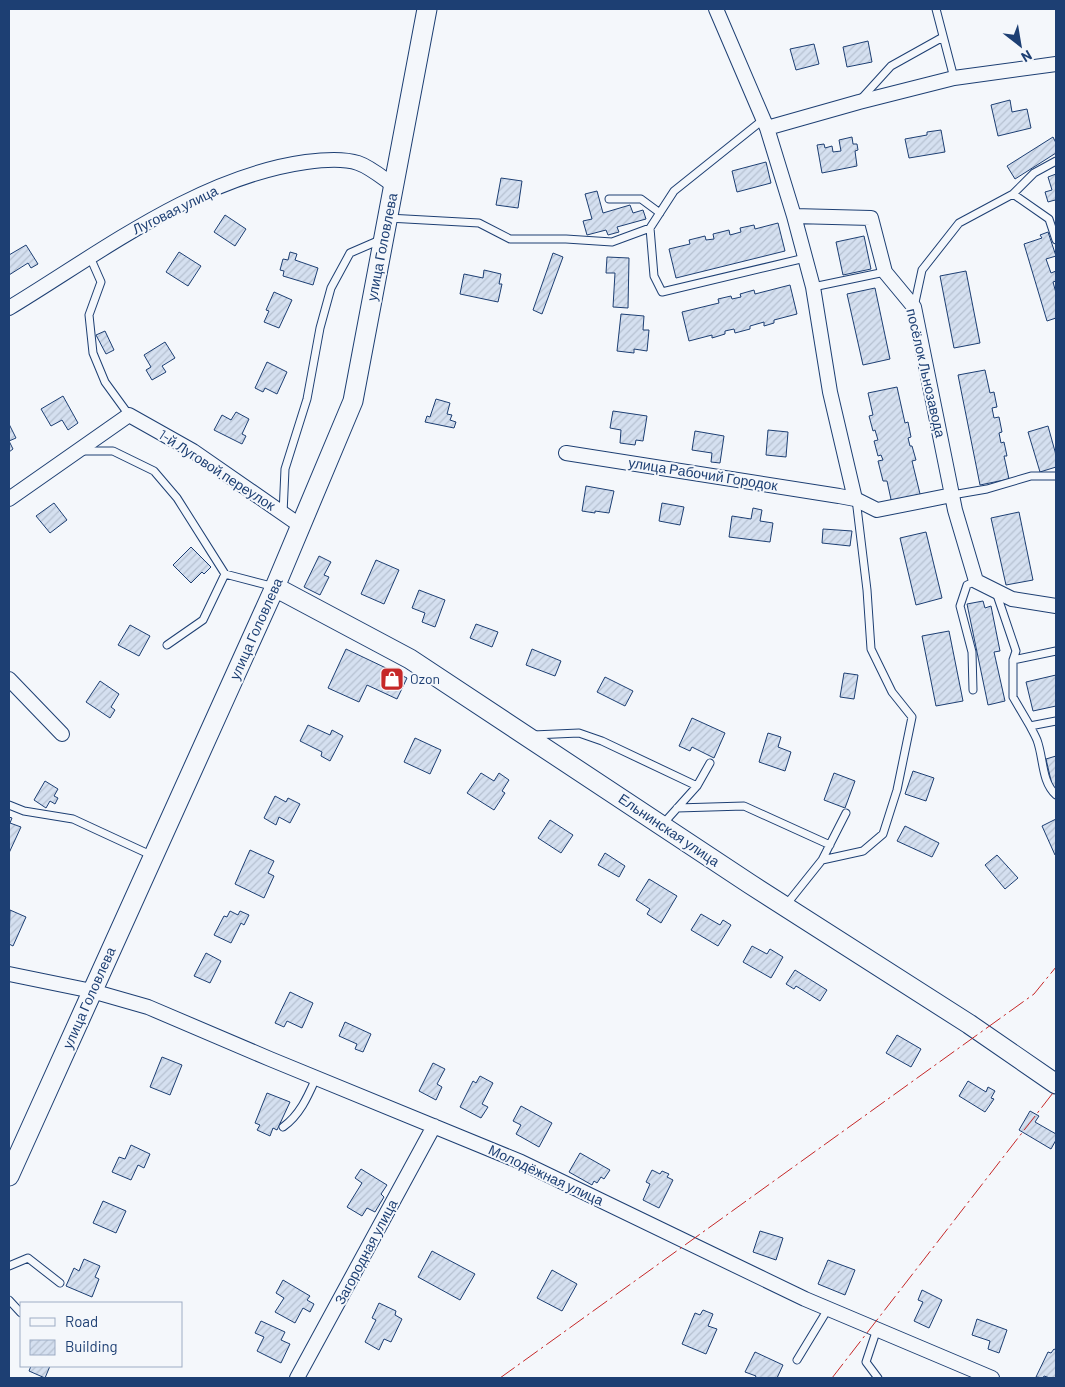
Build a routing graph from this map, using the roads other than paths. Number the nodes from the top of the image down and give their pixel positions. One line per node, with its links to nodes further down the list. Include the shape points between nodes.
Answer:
1 (427, 9): 10 (main road, улица Головлева)
2 (716, 9): 8 (street)
3 (936, 9): 4 (lane)
4 (943, 37): 6 (lane); 7 (lane, via 891,66)
5 (1056, 64): 6 (street)
6 (954, 78): 7 (street)
7 (859, 102): 8 (street)
8 (766, 124): 13 (lane, via 674,191); 14 (street)
9 (1056, 161): 11 (lane, via 1034,173)
10 (394, 185): 15 (main road, улица Головлева); 19 (street, Луговая улица, via 358,163 326,159 278,166 198,195)
11 (1013, 194): 18 (lane, via 1049,219); 23 (lane, via 959,223 922,270)
12 (609, 198): 13 (lane, via 641,199)
13 (660, 213): 16 (lane)
14 (794, 216): 20 (street); 21 (street, посёлок Льнозавода, via 871,218)
15 (387, 218): 16 (lane, via 479,223 510,239 612,242); 17 (main road, улица Головлева)
16 (650, 228): 20 (lane, via 654,276 662,292)
17 (384, 238): 32 (lane, via 350,253 331,288 307,400 285,469); 33 (main road, улица Головлева, via 353,401)
18 (1056, 240)
19 (90, 257): 24 (street, Луговая улица); 25 (lane, via 102,282 89,315 93,353 105,382)
20 (805, 258): 22 (street)
21 (885, 272): 22 (lane); 23 (street, посёлок Льнозавода)
22 (813, 288): 31 (street, via 830,392)
23 (914, 307): 29 (street, посёлок Льнозавода)
24 (9, 308)
25 (129, 415): 26 (street); 32 (street, 1-й Луговой переулок, via 193,451)
26 (79, 451): 30 (street); 34 (lane, via 113,451 154,471 177,498)
27 (566, 453): 31 (street, улица Рабочий Городок)
28 (1056, 476): 29 (lane, via 1031,476 987,490)
29 (952, 495): 31 (street, улица Рабочий Городок, via 877,510); 35 (street, посёлок Льнозавода)
30 (9, 499)
31 (856, 499): 57 (lane, via 871,649 892,692 912,717 897,790 882,834 863,851)
32 (283, 514): 33 (street, 1-й Луговой переулок)
33 (301, 526): 36 (main road, улица Головлева)
34 (225, 574): 36 (lane); 39 (lane, via 204,620)
35 (976, 581): 37 (street); 43 (lane, via 967,585 960,606 972,652)
36 (275, 587): 47 (main road, Ельнинская улица, via 410,659); 56 (main road, улица Головлева)
37 (995, 590): 38 (street, via 1012,599); 41 (lane, via 1016,650)
38 (1056, 606)
39 (168, 645)
40 (1056, 651): 41 (lane)
41 (1013, 660): 45 (lane, via 1013,696)
42 (9, 679): 46 (street)
43 (973, 690)
44 (1056, 722): 45 (lane)
45 (1030, 726): 50 (lane, via 1038,741 1050,789)
46 (62, 734)
47 (525, 735): 49 (lane, via 579,733); 54 (main road, Ельнинская улица)
48 (710, 763): 49 (lane)
49 (697, 786): 52 (lane)
50 (1056, 795)
51 (9, 805): 56 (lane, via 24,811 73,819)
52 (677, 808): 54 (lane); 55 (lane, via 744,806)
53 (846, 813): 55 (lane)
54 (661, 825): 58 (main road, Ельнинская улица)
55 (830, 845): 57 (lane)
56 (153, 856): 60 (main road, улица Головлева)
57 (822, 860): 58 (lane)
58 (785, 907): 62 (main road, Ельнинская улица)
59 (9, 974): 60 (street, Молодёжная улица)
60 (92, 991): 61 (street, Молодёжная улица, via 148,1006); 65 (main road, улица Головлева)
61 (316, 1078): 63 (street, Молодёжная улица); 64 (lane, via 304,1105)
62 (1056, 1084)
63 (434, 1126): 69 (street, Молодёжная улица, via 521,1162); 73 (street, Загородная улица)
64 (283, 1127)
65 (9, 1176)
66 (9, 1266): 67 (lane, via 28,1258)
67 (60, 1283)
68 (9, 1300): 70 (lane)
69 (828, 1309): 71 (street, Молодёжная улица); 72 (lane)
70 (20, 1312)
71 (878, 1329): 74 (lane, via 866,1362); 75 (street, Молодёжная улица)
72 (797, 1360)
73 (297, 1378)
74 (878, 1378)
75 (992, 1378)

